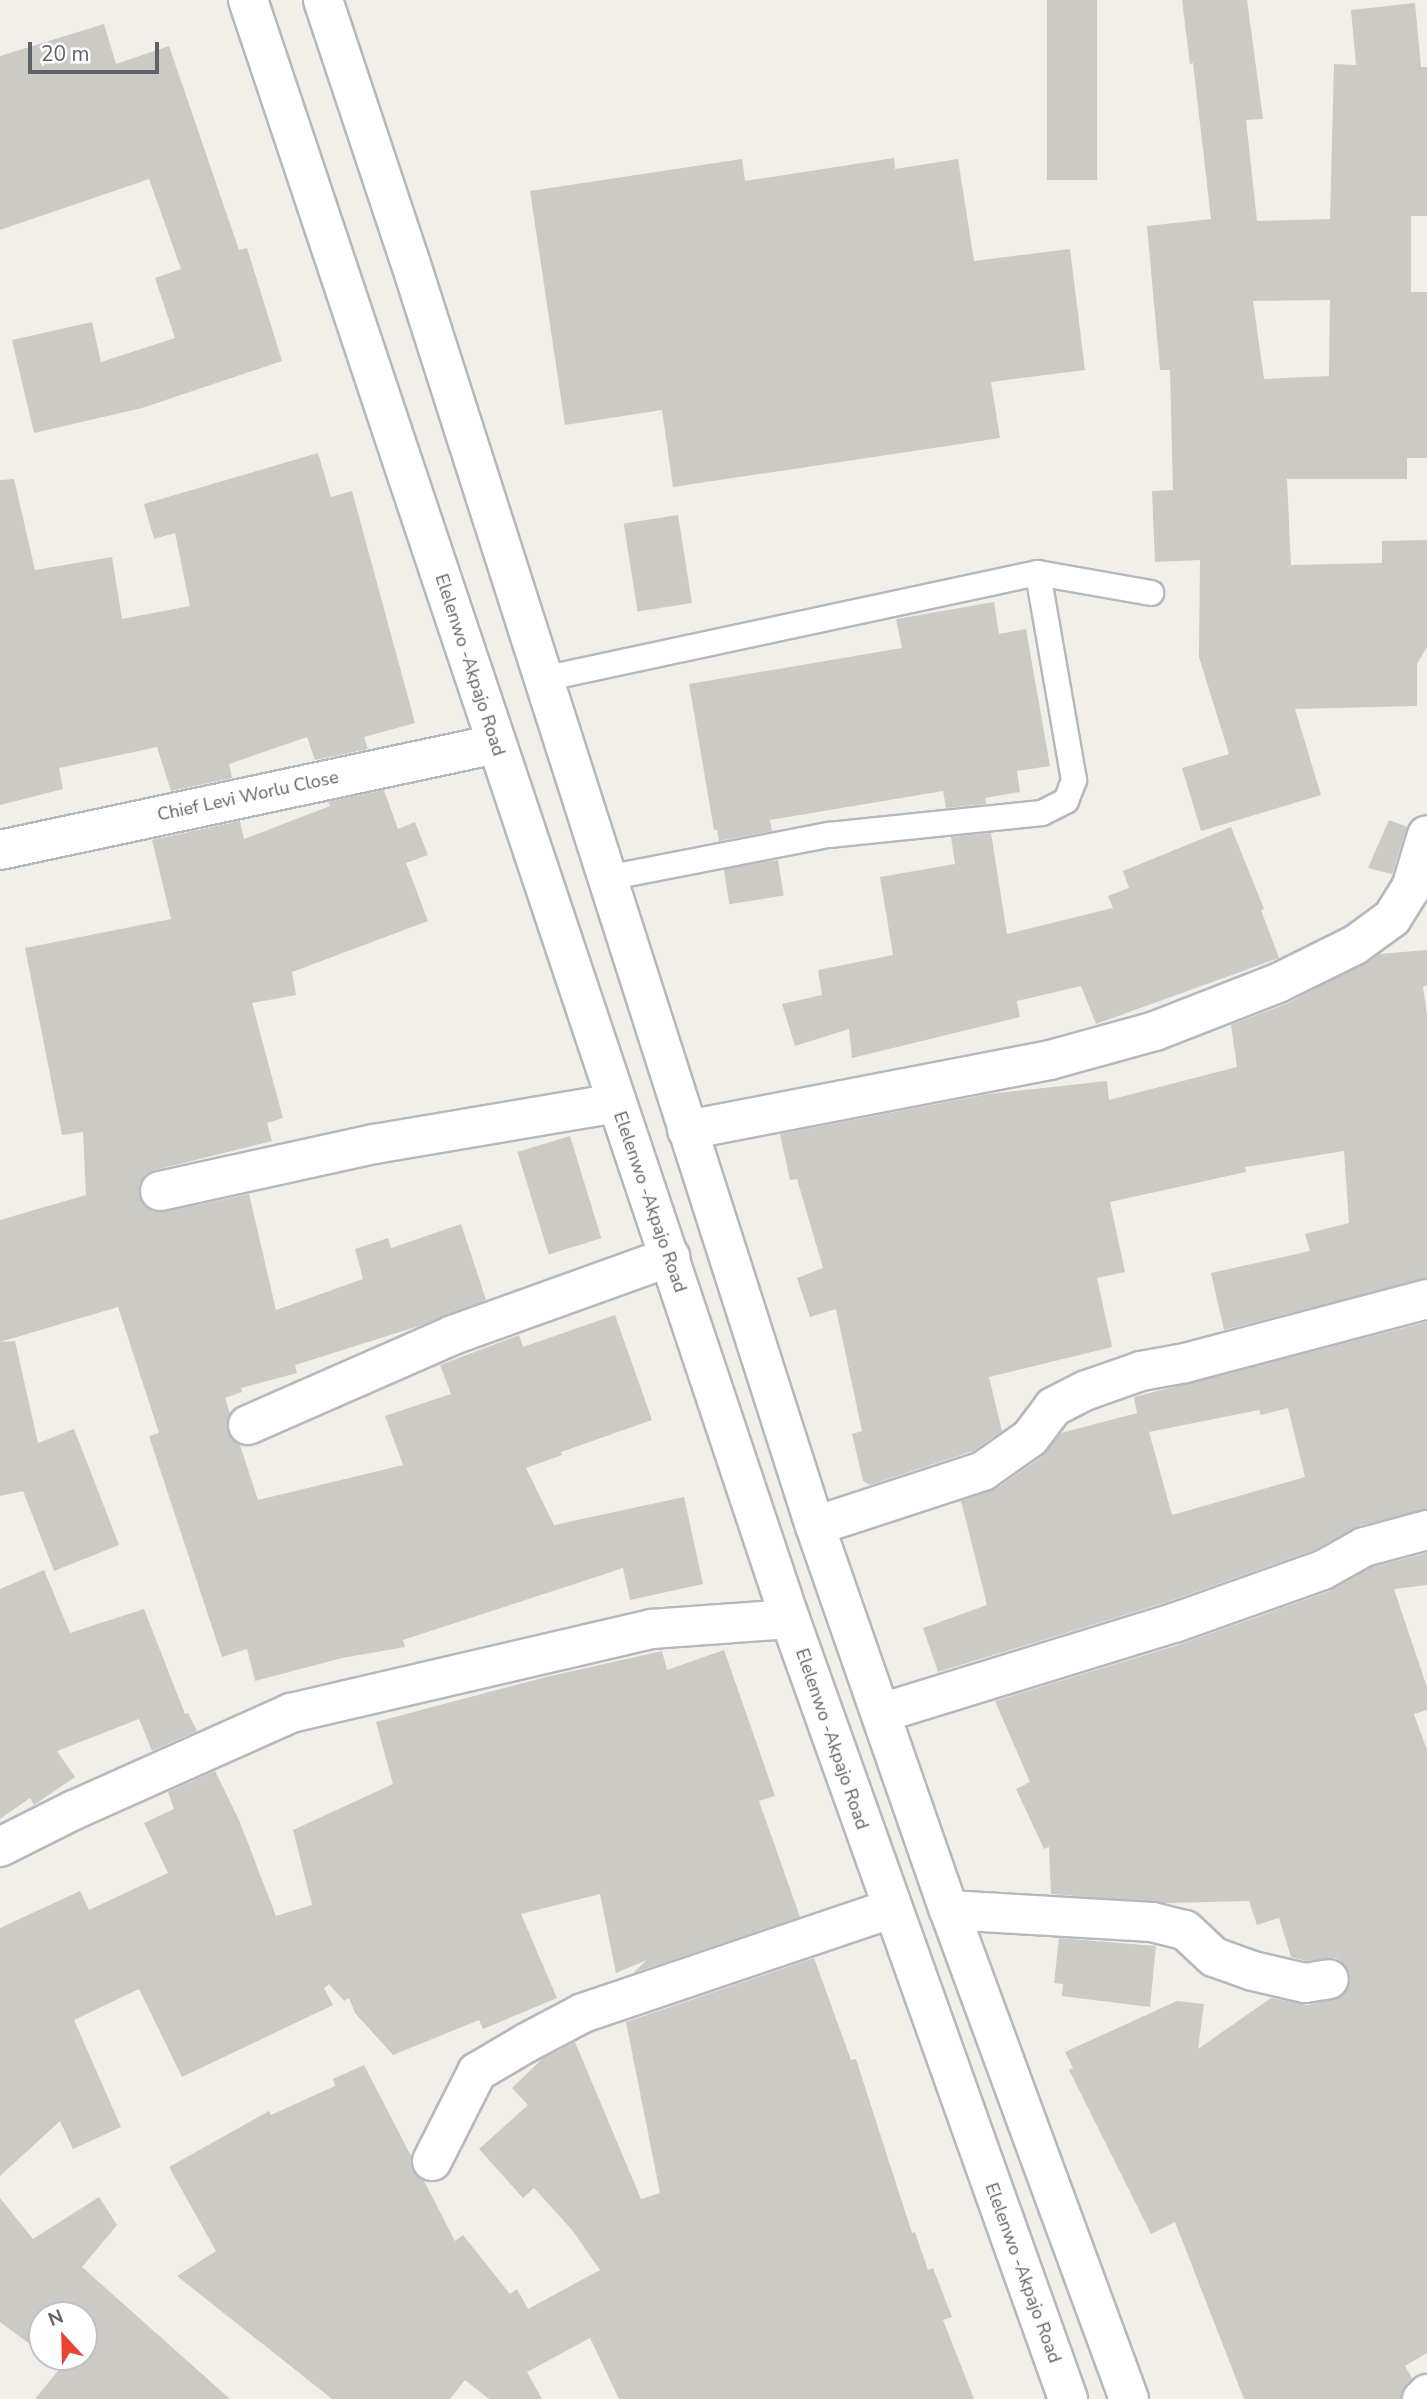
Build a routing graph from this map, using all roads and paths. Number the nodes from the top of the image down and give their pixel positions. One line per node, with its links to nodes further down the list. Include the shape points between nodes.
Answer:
1 (247, 0): 6 (street, Elelenwo -Akpajo Road)
2 (323, 0): 5 (street)
3 (1038, 573): 4 (lane); 5 (lane); 9 (lane, via 1074,780 1066,802 1042,813 829,835)
4 (1151, 593)
5 (543, 679): 9 (street)
6 (496, 744): 8 (street, Chief Levi Worlu Close); 10 (street, Elelenwo -Akpajo Road)
7 (1427, 835): 11 (street, via 1411,888 1392,918 1356,945 1278,983 1155,1031 1050,1060)
8 (0, 850)
9 (607, 878): 11 (street)
10 (615, 1103): 12 (street, via 374,1144); 13 (street, Elelenwo -Akpajo Road)
11 (687, 1130): 16 (street)
12 (160, 1191)
13 (670, 1257): 15 (street, via 453,1335); 18 (street, Elelenwo -Akpajo Road)
14 (1427, 1299): 16 (street, via 1140,1371 1087,1390 1053,1406 1030,1438 984,1471)
15 (247, 1424)
16 (816, 1527): 19 (street)
17 (1427, 1530): 19 (street, via 1364,1547 1323,1570 1174,1623)
18 (789, 1619): 20 (street, via 651,1629 291,1713); 21 (street, Elelenwo -Akpajo Road)
19 (881, 1713): 22 (street)
20 (0, 1847)
21 (891, 1909): 24 (street, via 583,2013 526,2043 477,2072); 26 (street, Elelenwo -Akpajo Road)
22 (949, 1910): 23 (street, via 1152,1922 1185,1930 1214,1957 1253,1971 1305,1983); 27 (street)
23 (1329, 1979)
24 (432, 2161)
25 (1427, 2394): 28 (street)
26 (1068, 2399)
27 (1129, 2399)
28 (1422, 2399)

